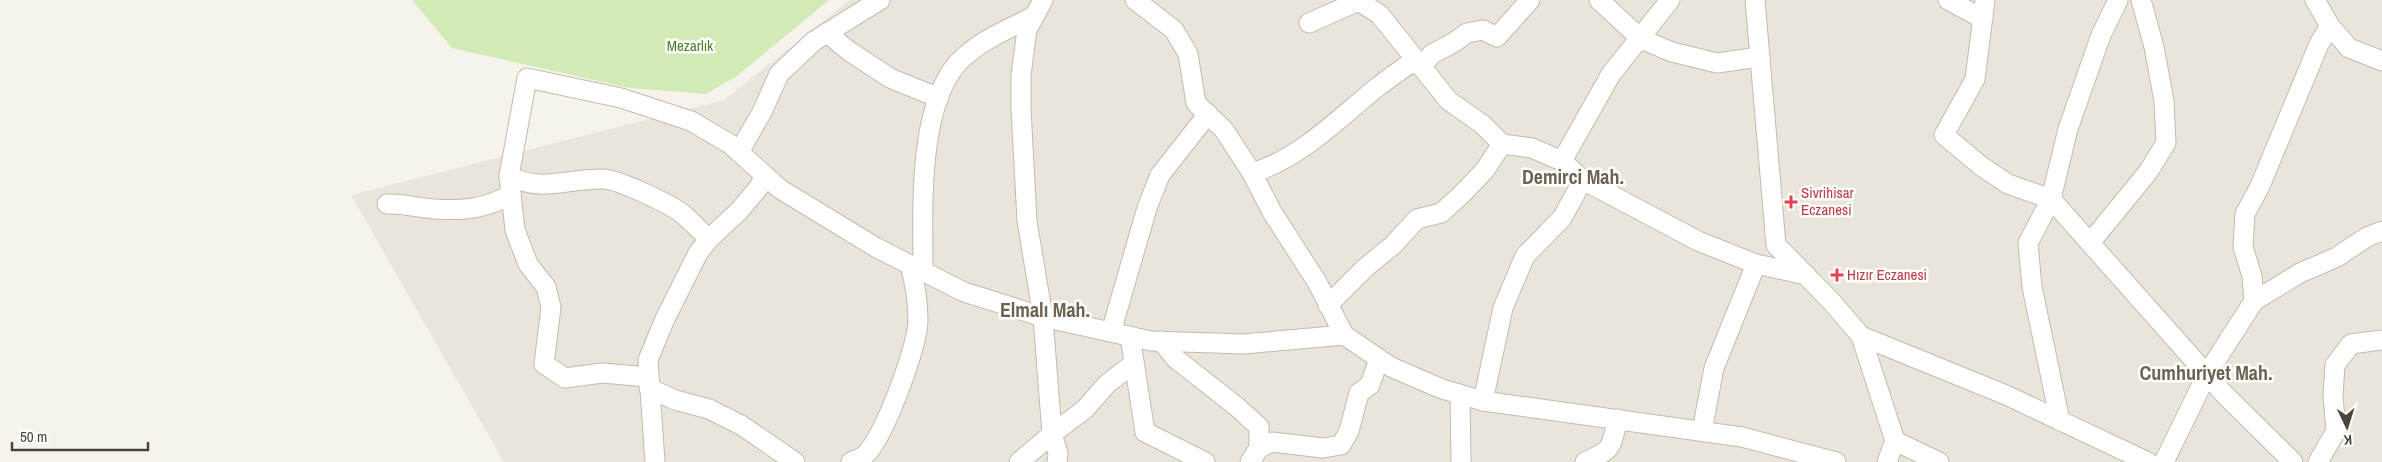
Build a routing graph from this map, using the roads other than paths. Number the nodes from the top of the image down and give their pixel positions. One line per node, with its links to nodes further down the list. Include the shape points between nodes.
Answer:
1 (880, 0): 17 (street)
2 (1135, 0): 23 (street, via 1174,30 1188,54 1196,103)
3 (1530, 0): 21 (street, via 1497,37 1483,30 1467,32)
4 (1599, 0): 18 (street)
5 (1670, 0): 18 (street)
6 (1754, 0): 19 (street)
7 (1948, 0): 14 (street)
8 (1985, 0): 14 (street)
9 (2118, 0): 32 (street, via 2101,35 2068,129)
10 (2141, 0): 36 (street, via 2164,101 2166,143 2148,172)
11 (2315, 0): 16 (street)
12 (1360, 1): 15 (street); 21 (street, via 1379,14)
13 (1038, 8): 22 (street, via 963,56 944,82); 42 (street, via 1027,30 1021,75 1021,109 1027,222)
14 (1983, 19): 32 (street, via 1975,79 1944,135 2008,184)
15 (1309, 23)
16 (2330, 26): 20 (street, via 2349,48); 40 (street, via 2319,44 2264,178 2245,214 2243,247 2252,276)
17 (827, 33): 22 (street, via 890,78); 25 (street, via 814,41 780,74)
18 (1641, 39): 19 (street, via 1672,52 1717,63); 26 (street, via 1611,74)
19 (1760, 57): 39 (street, via 1776,245)
20 (2382, 61)
21 (1418, 63): 24 (street, via 1449,101 1482,124); 27 (street, via 1376,88 1299,152)
22 (939, 98): 38 (street, via 924,158)
23 (1208, 114): 27 (street, via 1224,130); 43 (street, via 1160,175 1147,208)
24 (1502, 144): 26 (street, via 1532,148); 41 (street, via 1485,170 1460,196 1441,213 1417,219)
25 (739, 152): 28 (street, via 691,122 620,98 527,78); 29 (street)
26 (1562, 161): 30 (street)
27 (1252, 174): 41 (street)
28 (509, 176): 31 (street); 35 (street, via 541,186 576,179 606,178 682,213)
29 (765, 176): 35 (street, via 739,211); 38 (street, via 780,190)
30 (1583, 180): 37 (street, via 1698,240); 54 (street, via 1562,218 1525,256 1503,308)
31 (511, 194): 33 (street, via 493,205 467,209); 52 (street, via 515,230 528,264 546,287 551,307 544,364 565,378 602,373)
32 (2051, 199): 36 (street); 56 (street, via 2028,243 2032,287)
33 (387, 204)
34 (2382, 231): 40 (street, via 2338,257 2300,273)
35 (709, 238): 52 (street, via 698,253 664,321 648,360)
36 (2090, 243): 51 (street)
37 (1756, 264): 39 (street); 57 (street, via 1714,368)
38 (917, 268): 42 (street, via 964,292); 64 (street, via 918,322 913,352 877,436 865,456)
39 (1806, 275): 46 (street)
40 (2254, 302): 51 (street)
41 (1328, 305): 44 (street)
42 (1043, 317): 43 (street); 58 (street)
43 (1111, 332): 45 (street)
44 (1344, 335): 48 (street, via 1244,344); 49 (street)
45 (1130, 336): 48 (street); 50 (street)
46 (1861, 336): 56 (street); 59 (street)
47 (2382, 340): 76 (street, via 2351,344 2335,364 2336,431)
48 (1161, 341): 60 (street, via 1176,358 1259,427)
49 (1379, 359): 53 (street); 60 (street, via 1370,386 1359,393 1342,445 1323,448 1272,442)
50 (1134, 363): 58 (street, via 1107,384 1085,409); 67 (street, via 1145,432)
51 (2207, 374): 74 (street); 75 (street)
52 (648, 383): 62 (street); 63 (street, via 675,400 709,409 740,425)
53 (1460, 394): 54 (street); 68 (street)
54 (1483, 401): 55 (street)
55 (1618, 419): 57 (street); 69 (street, via 1611,444 1604,454)
56 (2060, 420): 73 (street)
57 (1702, 431): 61 (street, via 1742,437)
58 (1052, 434): 65 (street); 66 (street, via 1058,453)
59 (1895, 441): 71 (street); 72 (street)
60 (1255, 455)
61 (1790, 456): 70 (street)
62 (655, 462)
63 (794, 462)
64 (851, 462)
65 (1018, 462)
66 (1057, 462)
67 (1205, 462)
68 (1461, 462)
69 (1585, 462)
70 (1836, 462)
71 (1887, 462)
72 (1939, 462)
73 (2148, 462)
74 (2164, 462)
75 (2293, 462)
76 (2318, 462)

